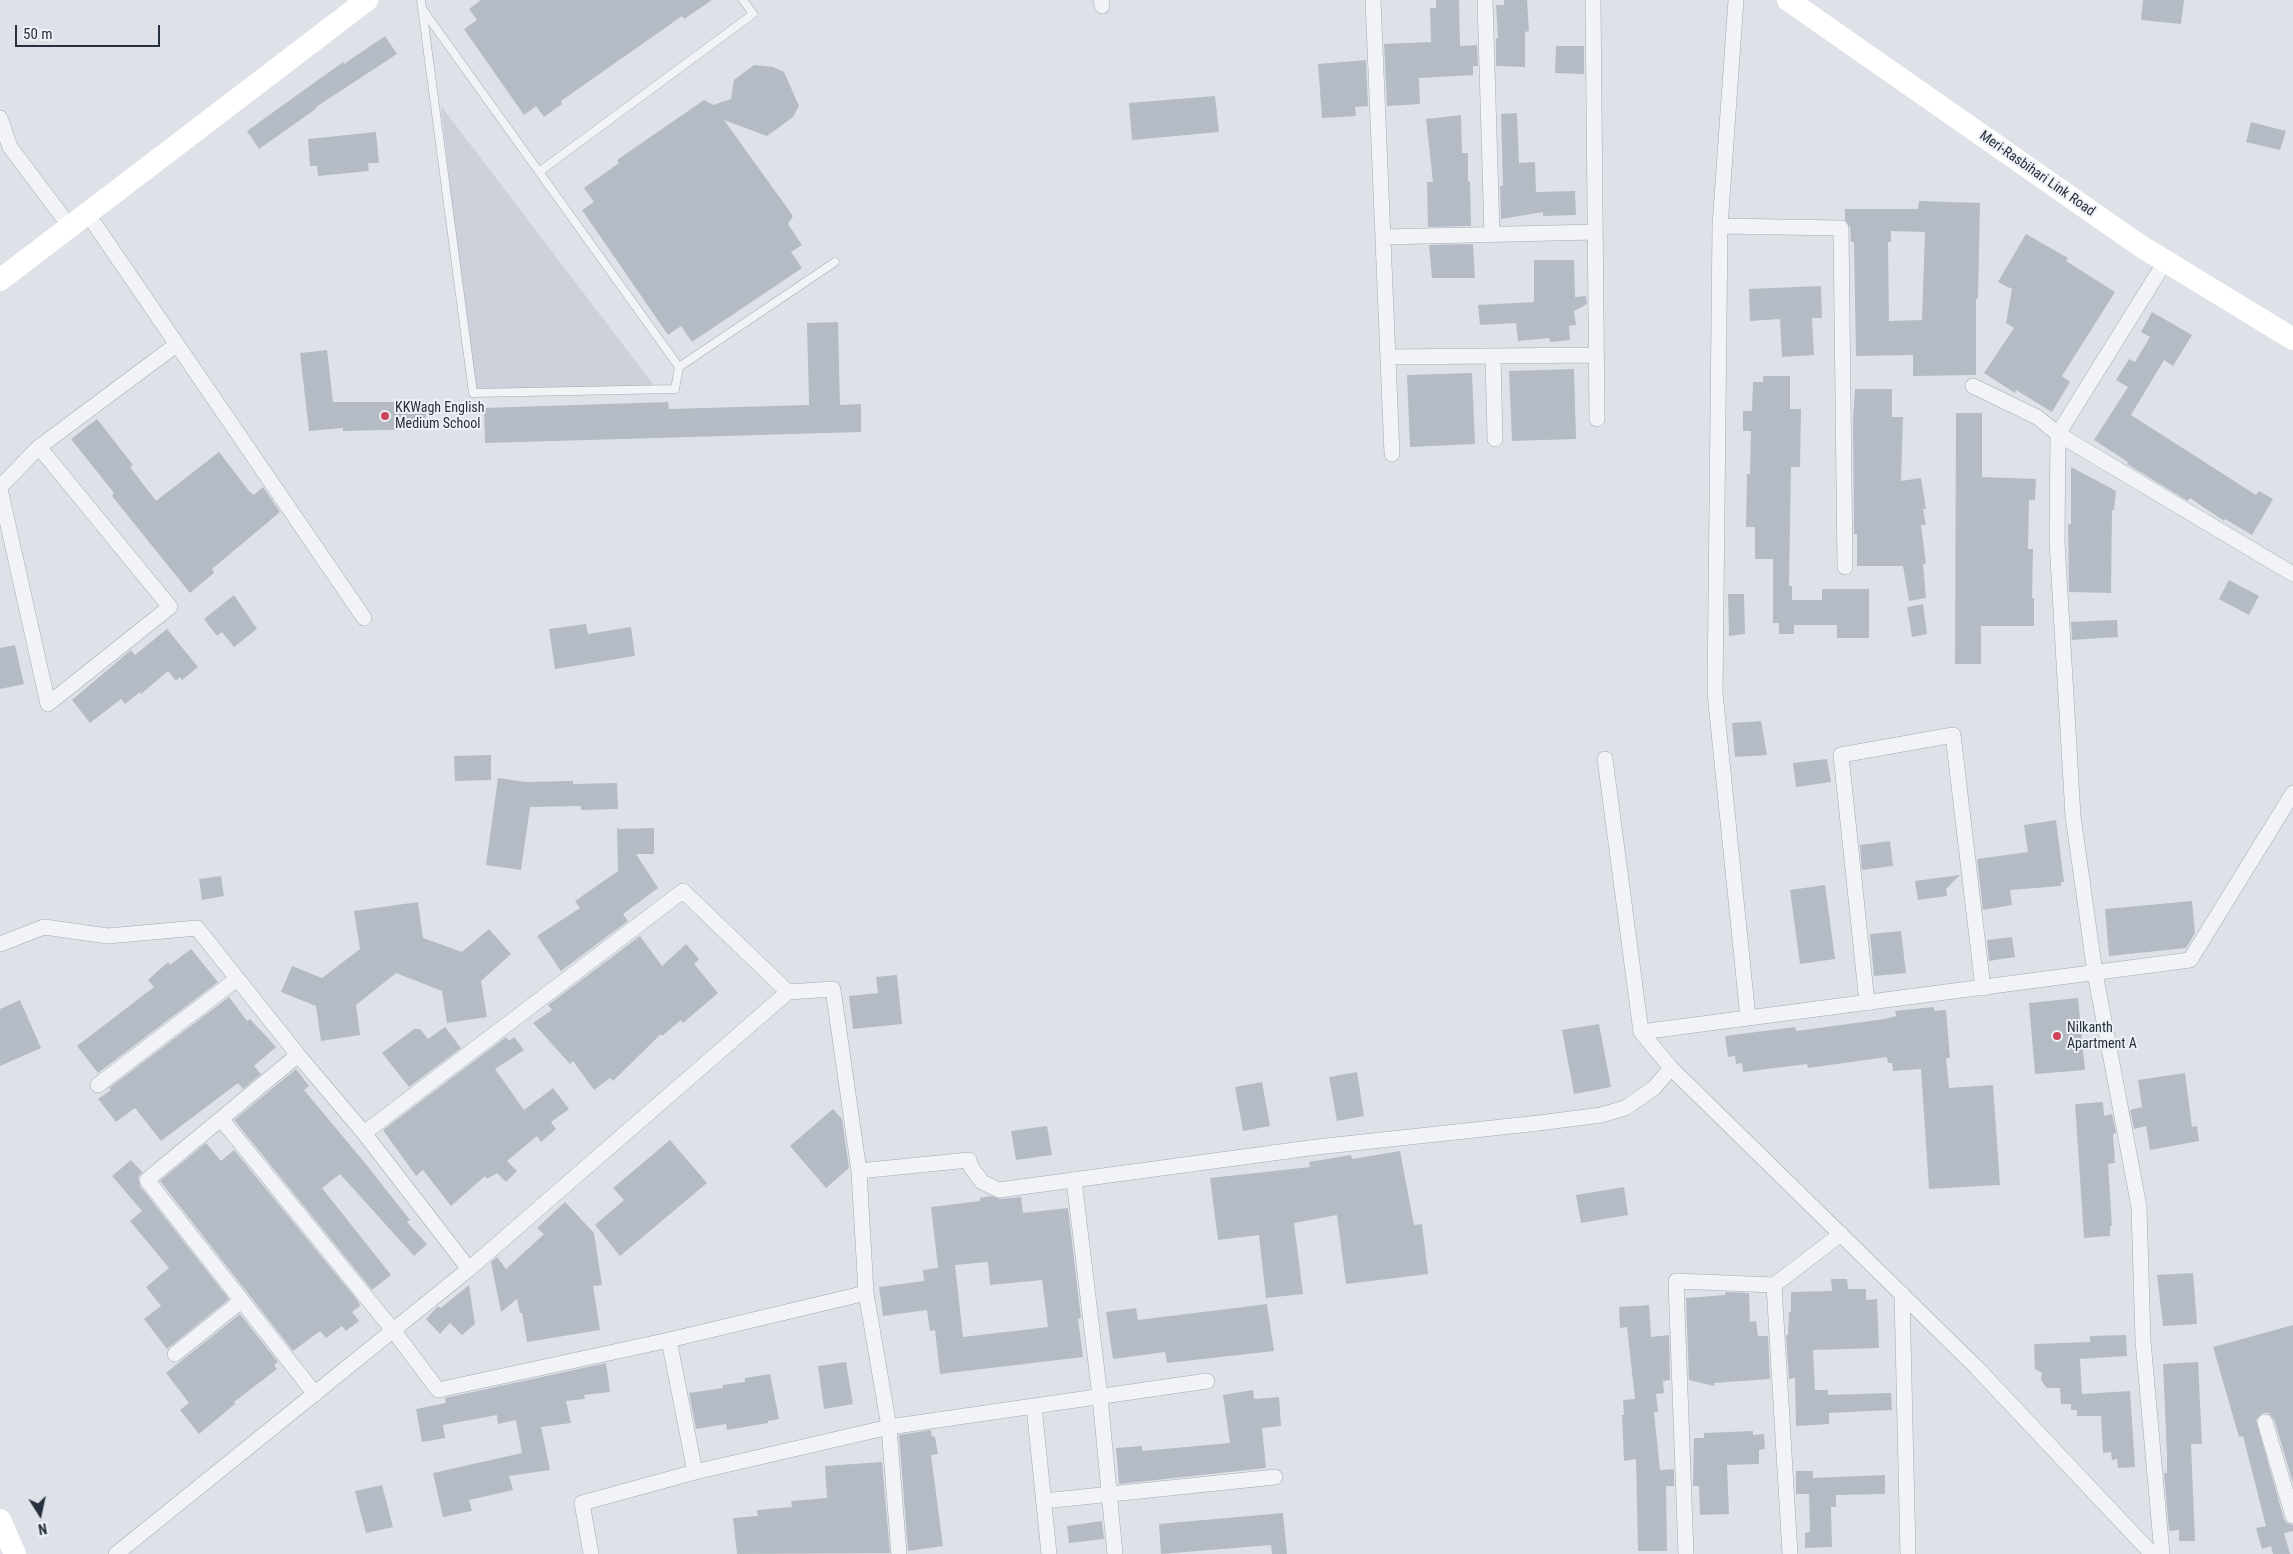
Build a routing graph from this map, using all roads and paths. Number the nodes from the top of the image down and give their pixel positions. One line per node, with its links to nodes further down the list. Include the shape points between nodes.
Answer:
1 (367, 0): 11 (main road)
2 (743, 0): 10 (lane, via 754,14)
3 (1373, 0): 15 (street)
4 (1485, 0): 14 (street)
5 (1593, 0): 13 (street)
6 (1736, 0): 12 (street)
7 (1788, 0): 17 (main road, Meri-Rasbihari Link Road)
8 (421, 4): 10 (lane); 24 (lane, via 473,394 675,389)
9 (0, 118): 11 (street, via 10,147)
10 (539, 172): 24 (lane)
11 (78, 220): 18 (main road); 20 (street)
12 (1720, 226): 32 (street, via 1841,228); 43 (street, via 1715,693)
13 (1595, 232): 14 (street); 21 (street)
14 (1492, 234): 15 (street)
15 (1383, 237): 23 (street)
16 (834, 262): 24 (lane)
17 (2165, 262): 19 (main road, Meri-Rasbihari Link Road); 27 (street)
18 (0, 280)
19 (2293, 339)
20 (176, 345): 29 (street); 34 (street)
21 (1596, 355): 22 (street); 26 (street)
22 (1493, 356): 23 (street); 28 (street)
23 (1388, 357): 30 (street)
24 (679, 367)
25 (1974, 386): 27 (street, via 2037,417)
26 (1597, 419)
27 (2058, 434): 33 (street); 38 (street, via 2057,542 2073,816)
28 (1495, 439)
29 (39, 448): 31 (street); 31 (street, via 170,607 48,704)
30 (1392, 454)
31 (0, 488)
32 (1845, 567)
33 (2293, 574)
34 (364, 618)
35 (1605, 759): 44 (street)
36 (2293, 793): 38 (street, via 2190,960)
37 (0, 944): 39 (street, via 44,927 108,936 197,928)
38 (2094, 973): 40 (street); 83 (street, via 2139,1208 2143,1341)
39 (237, 978): 45 (street); 47 (street)
40 (1983, 988): 42 (street); 42 (street, via 1953,735 1841,755)
41 (788, 992): 49 (street, via 683,891); 50 (street, via 833,989); 53 (street)
42 (1867, 1003): 43 (street)
43 (1748, 1018): 44 (street)
44 (1641, 1032): 46 (street)
45 (298, 1055): 48 (street); 49 (street)
46 (1671, 1068): 51 (street, via 1654,1088 1625,1108 1601,1115 1317,1147); 52 (street)
47 (98, 1085)
48 (221, 1119): 57 (street, via 147,1180); 58 (street)
49 (364, 1133): 53 (street)
50 (859, 1171): 51 (street, via 969,1160 982,1182 999,1190); 55 (street)
51 (1074, 1180): 63 (street)
52 (1841, 1234): 54 (street); 56 (street)
53 (469, 1269): 58 (street)
54 (1774, 1285): 79 (street, via 1676,1281); 80 (street)
55 (866, 1293): 59 (street); 66 (street)
56 (1902, 1294): 81 (street); 82 (street)
57 (242, 1301): 60 (street); 62 (street)
58 (393, 1330): 59 (street, via 438,1390); 62 (street)
59 (669, 1340): 67 (street)
60 (176, 1354)
61 (1207, 1381): 63 (street)
62 (314, 1394): 74 (street)
63 (1100, 1396): 64 (street); 69 (street)
64 (1034, 1406): 66 (street); 70 (street)
65 (2265, 1422): 71 (street)
66 (889, 1427): 67 (street); 76 (street)
67 (695, 1472): 75 (street, via 582,1502)
68 (1276, 1477): 69 (street)
69 (1109, 1493): 70 (street); 78 (street)
70 (1044, 1501): 77 (street)
71 (2293, 1516)
72 (0, 1520): 73 (main road)
73 (15, 1554)
74 (116, 1554)
75 (591, 1554)
76 (899, 1554)
77 (1049, 1554)
78 (1115, 1554)
79 (1686, 1554)
80 (1790, 1554)
81 (1908, 1554)
82 (2152, 1554)
83 (2162, 1554)

